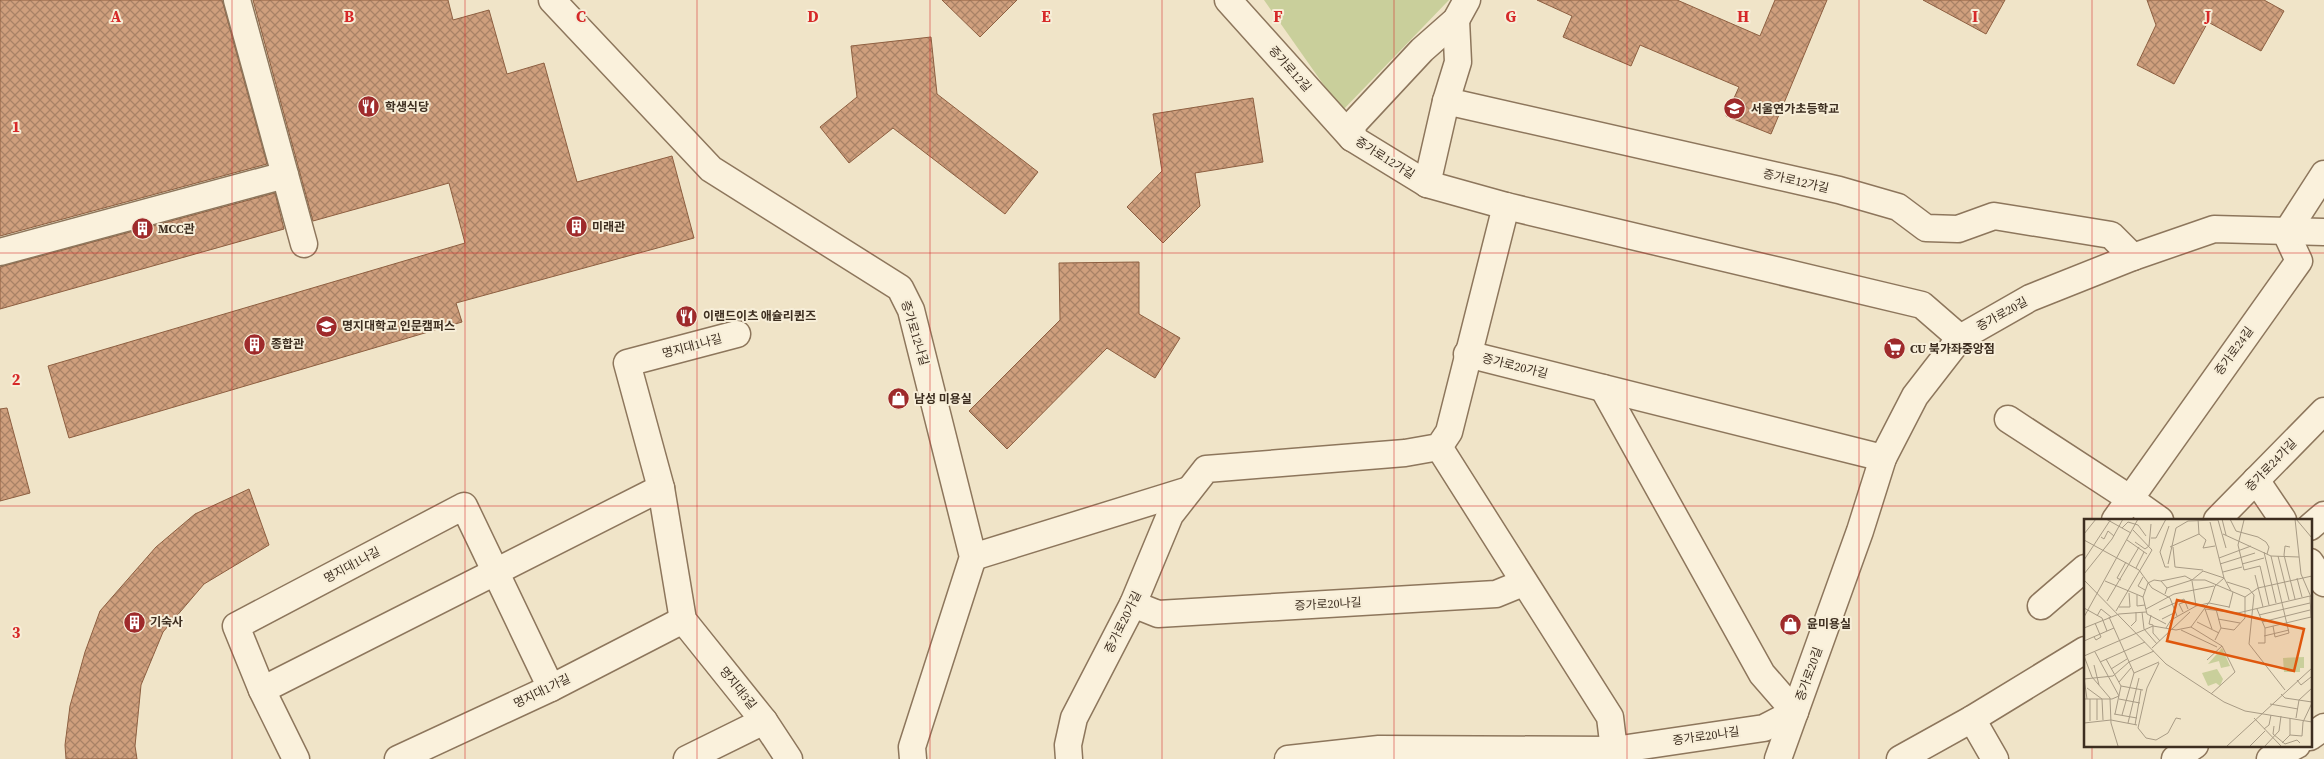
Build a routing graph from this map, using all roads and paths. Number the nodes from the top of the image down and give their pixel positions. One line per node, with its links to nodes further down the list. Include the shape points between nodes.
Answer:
1 (237, 0): 8 (street)
2 (552, 0): 34 (street, 증가로12나길, via 712,169 900,288 910,310)
3 (1228, 0): 6 (street, 증가로12길)
4 (1461, 10): 5 (street, via 1458,62); 6 (street, 증가로12가길, via 1353,124)
5 (1446, 101): 9 (street); 15 (street, 증가로12가길, via 1839,190 1898,207 1926,228 1958,229 1994,216 2111,235)
6 (1352, 138): 9 (street, 증가로12가길)
7 (2324, 174): 11 (street)
8 (285, 175): 13 (street); 14 (street)
9 (1427, 184): 10 (street, 증가로12가길)
10 (1506, 206): 17 (street, 증가로12가길, via 1922,304); 18 (street)
11 (2286, 232): 12 (street); 15 (street, 증가로20길, via 2214,229); 27 (street, 증가로24길, via 2299,261)
12 (2324, 232)
13 (304, 244)
14 (0, 252)
15 (2133, 257): 17 (street, 증가로20길, via 2030,298)
16 (737, 334): 25 (street, 명지대1나길, via 627,362)
17 (1960, 338): 23 (street, 증가로20길, via 1915,396)
18 (1467, 354): 19 (street, 증가로20가길); 22 (street, 증가로20가길, via 1449,432)
19 (1604, 388): 23 (street, 증가로20가길); 46 (street, 증가로20길, via 1762,674)
20 (2324, 411): 24 (street, 증가로24가길)
21 (2008, 419): 27 (street)
22 (1439, 448): 26 (street, 증가로20가길, via 1206,468); 38 (street)
23 (1883, 458): 46 (street, 증가로20길)
24 (2256, 480): 31 (street, 증가로24가길); 32 (street)
25 (662, 488): 37 (street); 42 (street, 명지대1나길)
26 (1189, 490): 34 (street); 40 (street, 증가로20가길, via 1170,515)
27 (2129, 498): 29 (street, 증가로24길); 30 (street)
28 (2324, 515): 33 (street)
29 (2116, 519)
30 (2159, 519)
31 (2219, 519)
32 (2282, 519)
33 (2312, 525)
34 (973, 556): 60 (street, via 912,747)
35 (2312, 565): 39 (street)
36 (2084, 569): 41 (street)
37 (496, 572): 44 (street, 명지대1나길); 45 (street); 45 (street, 명지대1나길, via 464,506 236,626)
38 (1523, 583): 40 (street, 증가로20나길, via 1496,594 1158,614); 54 (street, via 1610,717)
39 (2324, 583)
40 (1133, 604): 61 (street, 증가로20가길, via 1074,718 1068,745)
41 (2041, 606)
42 (683, 620): 44 (street, 명지대1가길); 48 (street, 명지대3길)
43 (2084, 651): 47 (street)
44 (551, 688): 57 (street, 명지대1가길)
45 (262, 690): 56 (street, 명지대1나길)
46 (1795, 712): 54 (street, 증가로20나길, via 1764,728); 63 (street, 증가로20길)
47 (1972, 719): 64 (street); 65 (street)
48 (764, 721): 58 (street); 59 (street, 명지대3길)
49 (2324, 727): 50 (street)
50 (2312, 736)
51 (2166, 746): 66 (street)
52 (2194, 746): 66 (street)
53 (2296, 746): 67 (street)
54 (1614, 750): 55 (street, 증가로20나길)
55 (1379, 754): 62 (street, 증가로20나길)
56 (296, 759)
57 (398, 759)
58 (688, 759)
59 (789, 759)
60 (913, 759)
61 (1069, 759)
62 (1288, 759)
63 (1778, 759)
64 (1900, 759)
65 (1995, 759)
66 (2174, 759)
67 (2270, 759)

